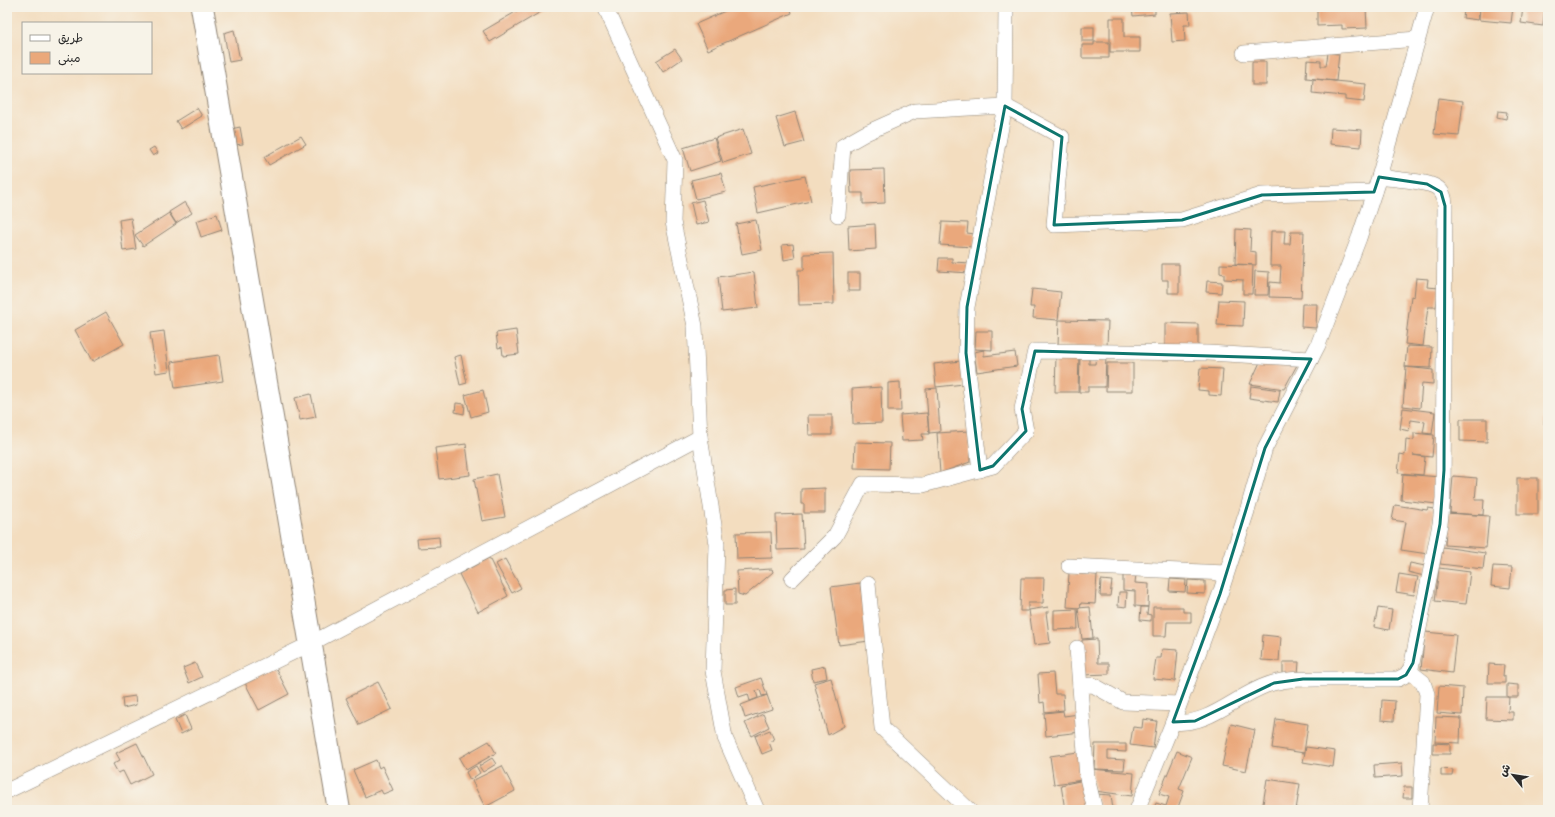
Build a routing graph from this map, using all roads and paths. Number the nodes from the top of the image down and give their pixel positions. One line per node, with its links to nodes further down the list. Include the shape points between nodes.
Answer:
1 (202, 7): 18 (main road)
2 (605, 7): 12 (street, via 675,160 673,222 695,326)
3 (1006, 7): 7 (street)
4 (1427, 7): 5 (street)
5 (1417, 39): 6 (street); 8 (street)
6 (1244, 53)
7 (1005, 106): 9 (street, via 1062,137 1054,225 1182,220 1262,195); 10 (street, via 915,110 843,146); 13 (street, via 967,307 966,353)
8 (1379, 177): 9 (street); 20 (street, via 1427,184 1442,192 1445,198 1443,498 1413,663)
9 (1374, 192): 11 (street, via 1359,238)
10 (838, 215)
11 (1311, 359): 13 (street, via 1208,353 1035,351 1022,409 1026,431 993,466); 15 (street, via 1265,448)
12 (700, 437): 18 (street); 26 (street, via 717,544 714,671 725,738)
13 (980, 470): 16 (street, via 923,485 863,484 835,536)
14 (1069, 566): 15 (street)
15 (1226, 573): 22 (street)
16 (792, 579)
17 (868, 584): 27 (street, via 882,728)
18 (310, 644): 24 (street); 25 (main road)
19 (1077, 648): 21 (street)
20 (1409, 671): 23 (street, via 1398,679 1303,679 1274,683 1247,694 1195,722); 30 (street, via 1423,682 1427,694)
21 (1080, 686): 22 (street, via 1093,685 1123,702); 28 (street, via 1088,778)
22 (1180, 704): 23 (street)
23 (1173, 722): 29 (street)
24 (7, 791)
25 (339, 810)
26 (757, 810)
27 (969, 810)
28 (1095, 810)
29 (1137, 810)
30 (1420, 810)

